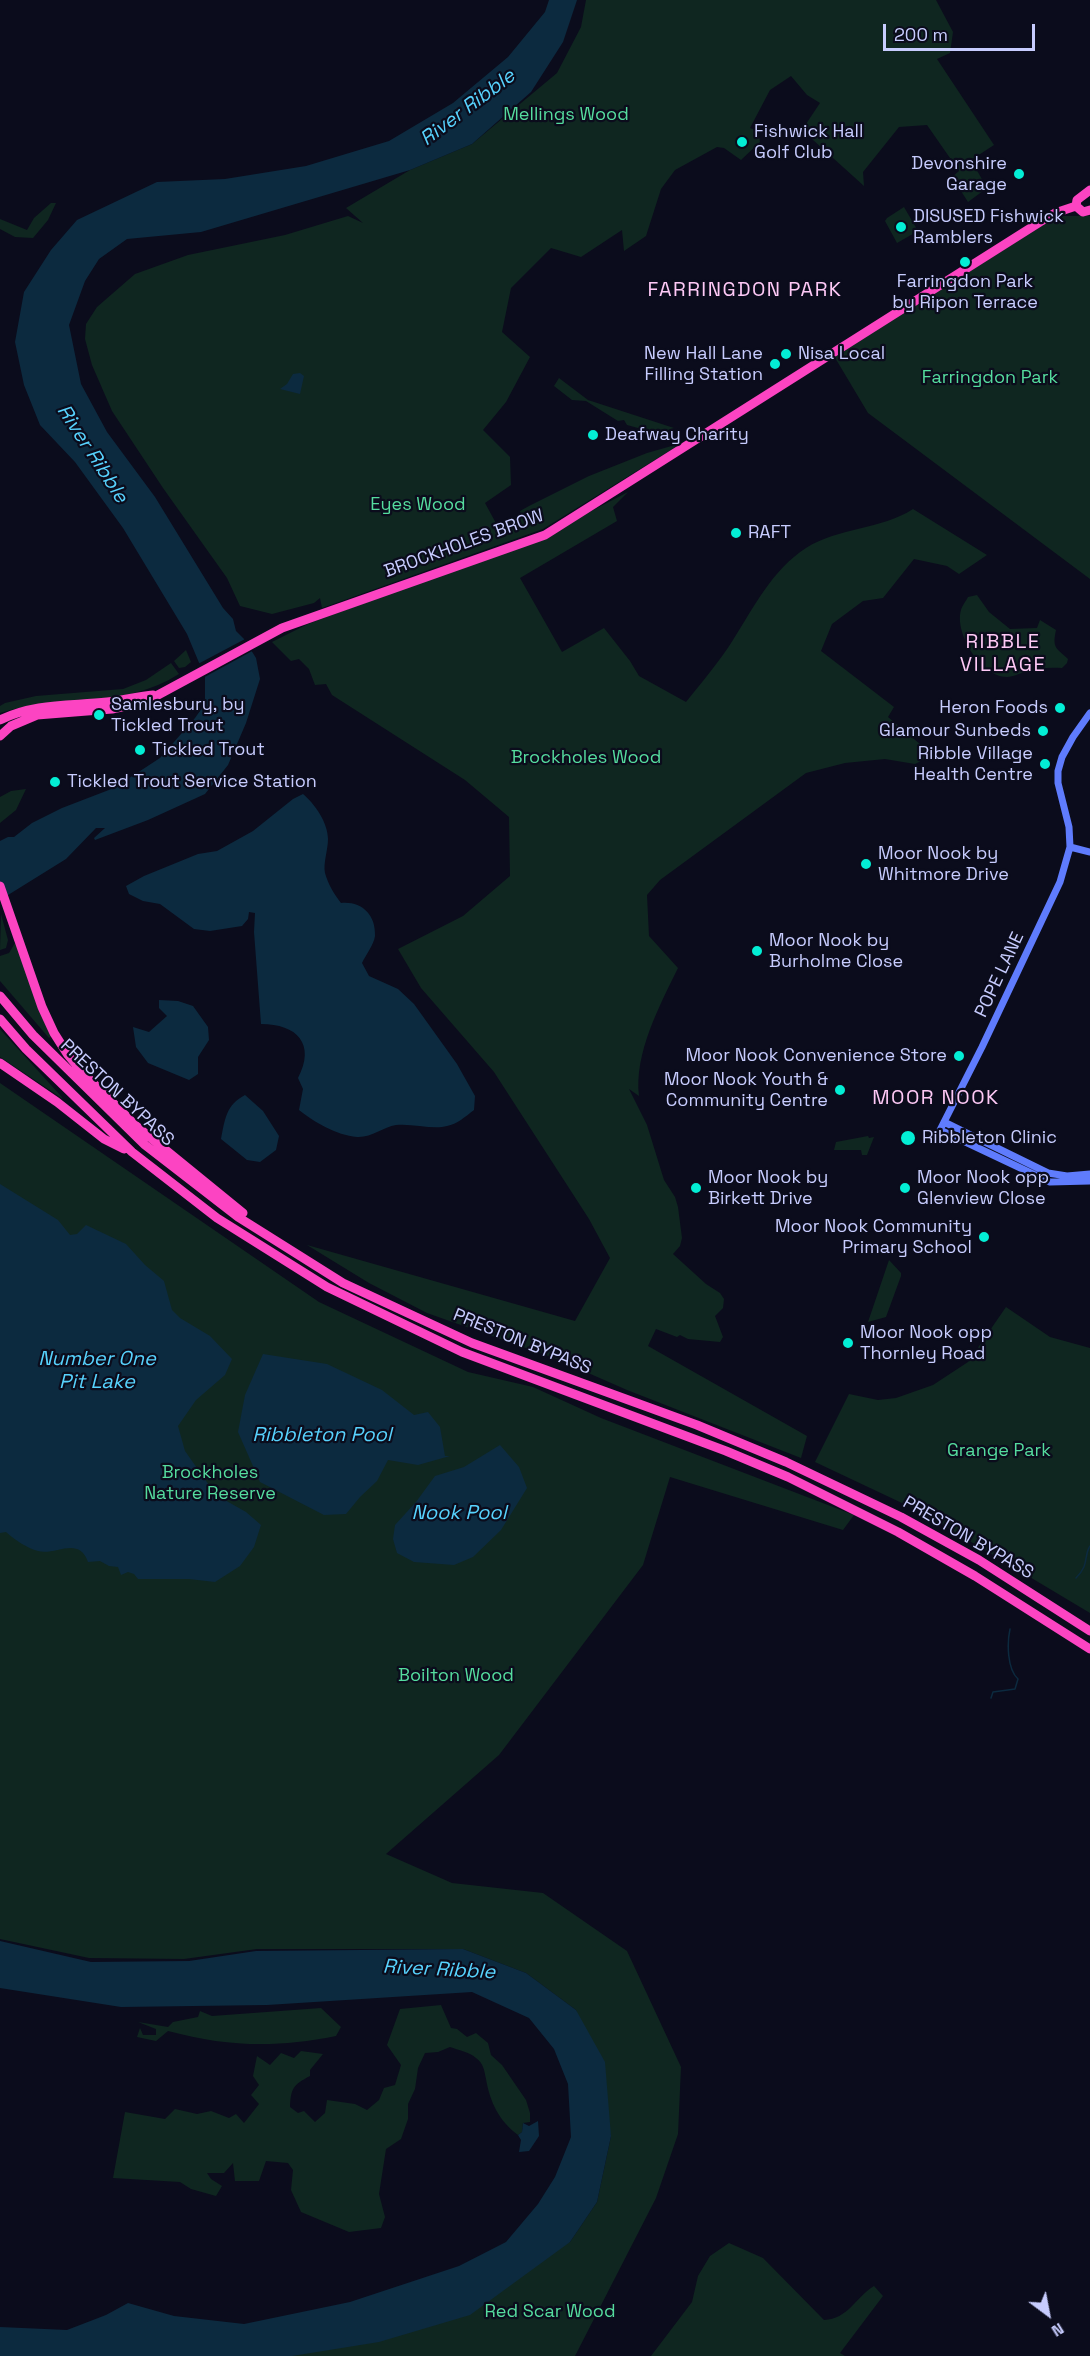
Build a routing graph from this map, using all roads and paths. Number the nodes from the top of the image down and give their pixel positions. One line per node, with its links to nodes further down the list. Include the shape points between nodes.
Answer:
1 (1088, 196): 2 (highway, via 1077,200)
2 (1076, 206): 3 (highway, via 1083,212); 4 (highway, BROCKHOLES BROW, via 1040,222 545,535 263,636)
3 (1090, 210)
4 (156, 695): 6 (highway, via 38,707); 7 (highway, via 122,708 28,717)
5 (1090, 713): 8 (street, POPE LANE, via 1073,737 1058,771)
6 (0, 718)
7 (0, 736)
8 (1070, 847): 9 (street); 14 (street, POPE LANE, via 1060,882)
9 (1090, 852)
10 (0, 886): 19 (highway, via 46,1019 60,1044 135,1125)
11 (0, 996): 19 (highway, PRESTON BYPASS, via 33,1035 145,1145)
12 (0, 1019): 15 (highway, PRESTON BYPASS)
13 (0, 1063): 15 (highway, via 104,1138)
14 (944, 1122): 17 (street); 17 (street, POPE LANE, via 940,1130 1050,1182)
15 (132, 1152): 21 (highway, PRESTON BYPASS, via 217,1218 341,1295 462,1352 788,1477 975,1576)
16 (1090, 1174): 17 (street)
17 (1061, 1179): 18 (street)
18 (1090, 1181)
19 (274, 1240): 20 (highway, PRESTON BYPASS, via 343,1282 472,1343 697,1425 901,1517 979,1560)
20 (1090, 1631)
21 (1090, 1649)

